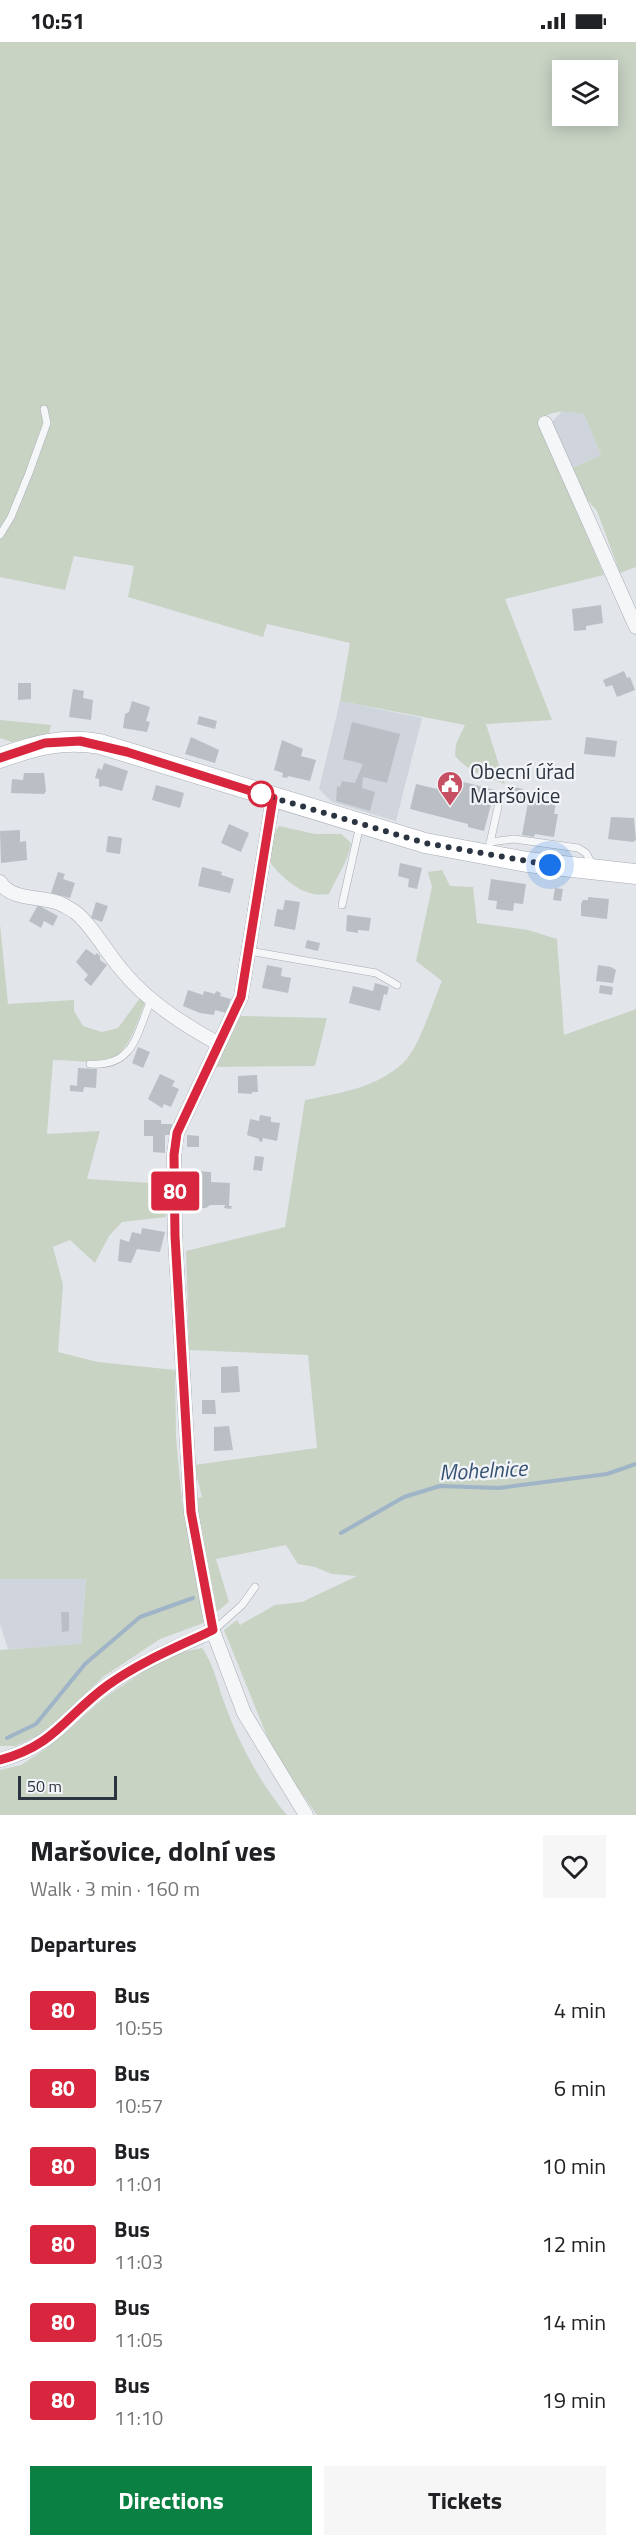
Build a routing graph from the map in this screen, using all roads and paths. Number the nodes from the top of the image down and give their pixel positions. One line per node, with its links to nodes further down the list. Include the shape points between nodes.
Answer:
1 (44, 409): 3 (lane, via 47,423)
2 (545, 423): 4 (street)
3 (0, 535)
4 (636, 627)
5 (0, 758): 6 (main road, via 45,743 80,741)
6 (273, 798): 8 (main road); 13 (street)
7 (498, 807): 9 (lane)
8 (360, 824): 9 (main road, via 425,843); 12 (lane)
9 (489, 848): 10 (main road, via 596,871)
10 (636, 874)
11 (1, 886): 15 (street, via 21,896 58,902 78,914 123,972)
12 (342, 905)
13 (249, 951): 14 (lane, via 376,973); 16 (street, via 241,997)
14 (397, 985)
15 (152, 1000): 16 (street); 17 (lane, via 127,1054 113,1064)
16 (219, 1044): 19 (street, via 177,1133 174,1155 191,1512)
17 (90, 1064)
18 (255, 1587): 19 (lane, via 242,1605)
19 (213, 1630): 20 (street, via 153,1657 108,1685 40,1745); 21 (street, via 244,1713)
20 (0, 1760)
21 (306, 1815)

